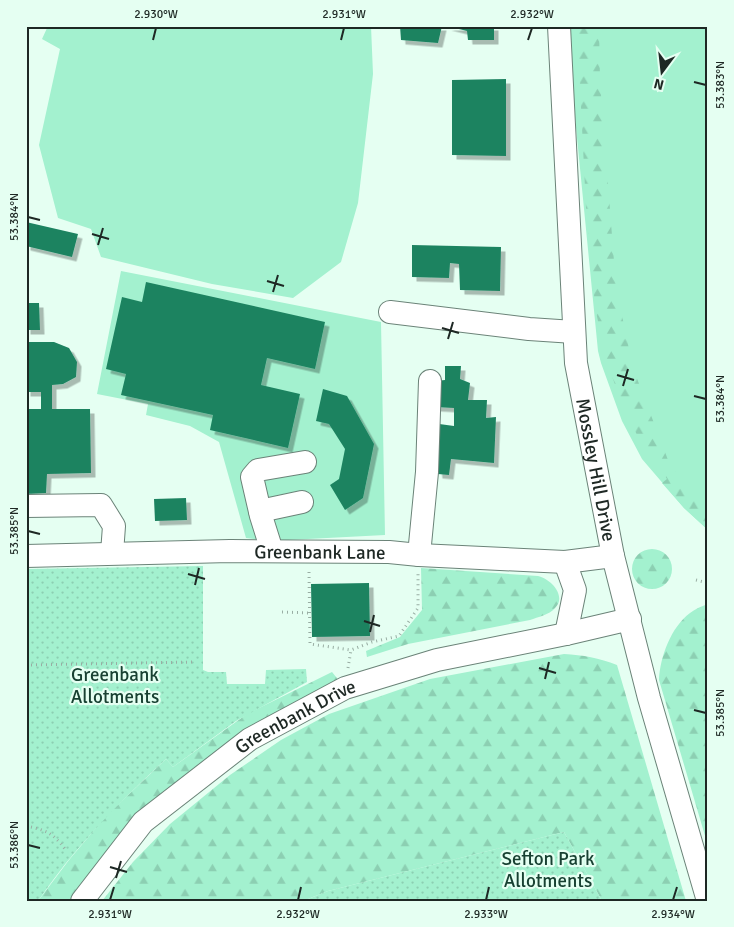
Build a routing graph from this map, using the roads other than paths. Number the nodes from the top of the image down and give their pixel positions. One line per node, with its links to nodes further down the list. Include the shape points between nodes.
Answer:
1 (559, 26): 3 (street, Mossley Hill Drive)
2 (390, 312): 3 (street)
3 (574, 332): 13 (street, Mossley Hill Drive, via 576,363)
4 (430, 381): 9 (street)
5 (305, 462): 8 (street, via 258,470 252,477)
6 (302, 502): 8 (street)
7 (26, 506): 11 (street, via 101,505 114,526)
8 (260, 511): 10 (street)
9 (420, 547): 10 (street, Greenbank Lane, via 389,552); 14 (street, Greenbank Lane)
10 (272, 551): 11 (street, Greenbank Lane)
11 (112, 554): 12 (street, Greenbank Lane)
12 (26, 556)
13 (613, 556): 14 (street, Greenbank Lane); 15 (street, Mossley Hill Drive)
14 (565, 562): 16 (street, via 575,590)
15 (630, 619): 16 (street, Greenbank Drive); 18 (street, Mossley Hill Drive, via 649,698)
16 (566, 634): 17 (street, Greenbank Drive, via 437,660 345,688 250,739 143,822)
17 (82, 901)
18 (708, 901)

